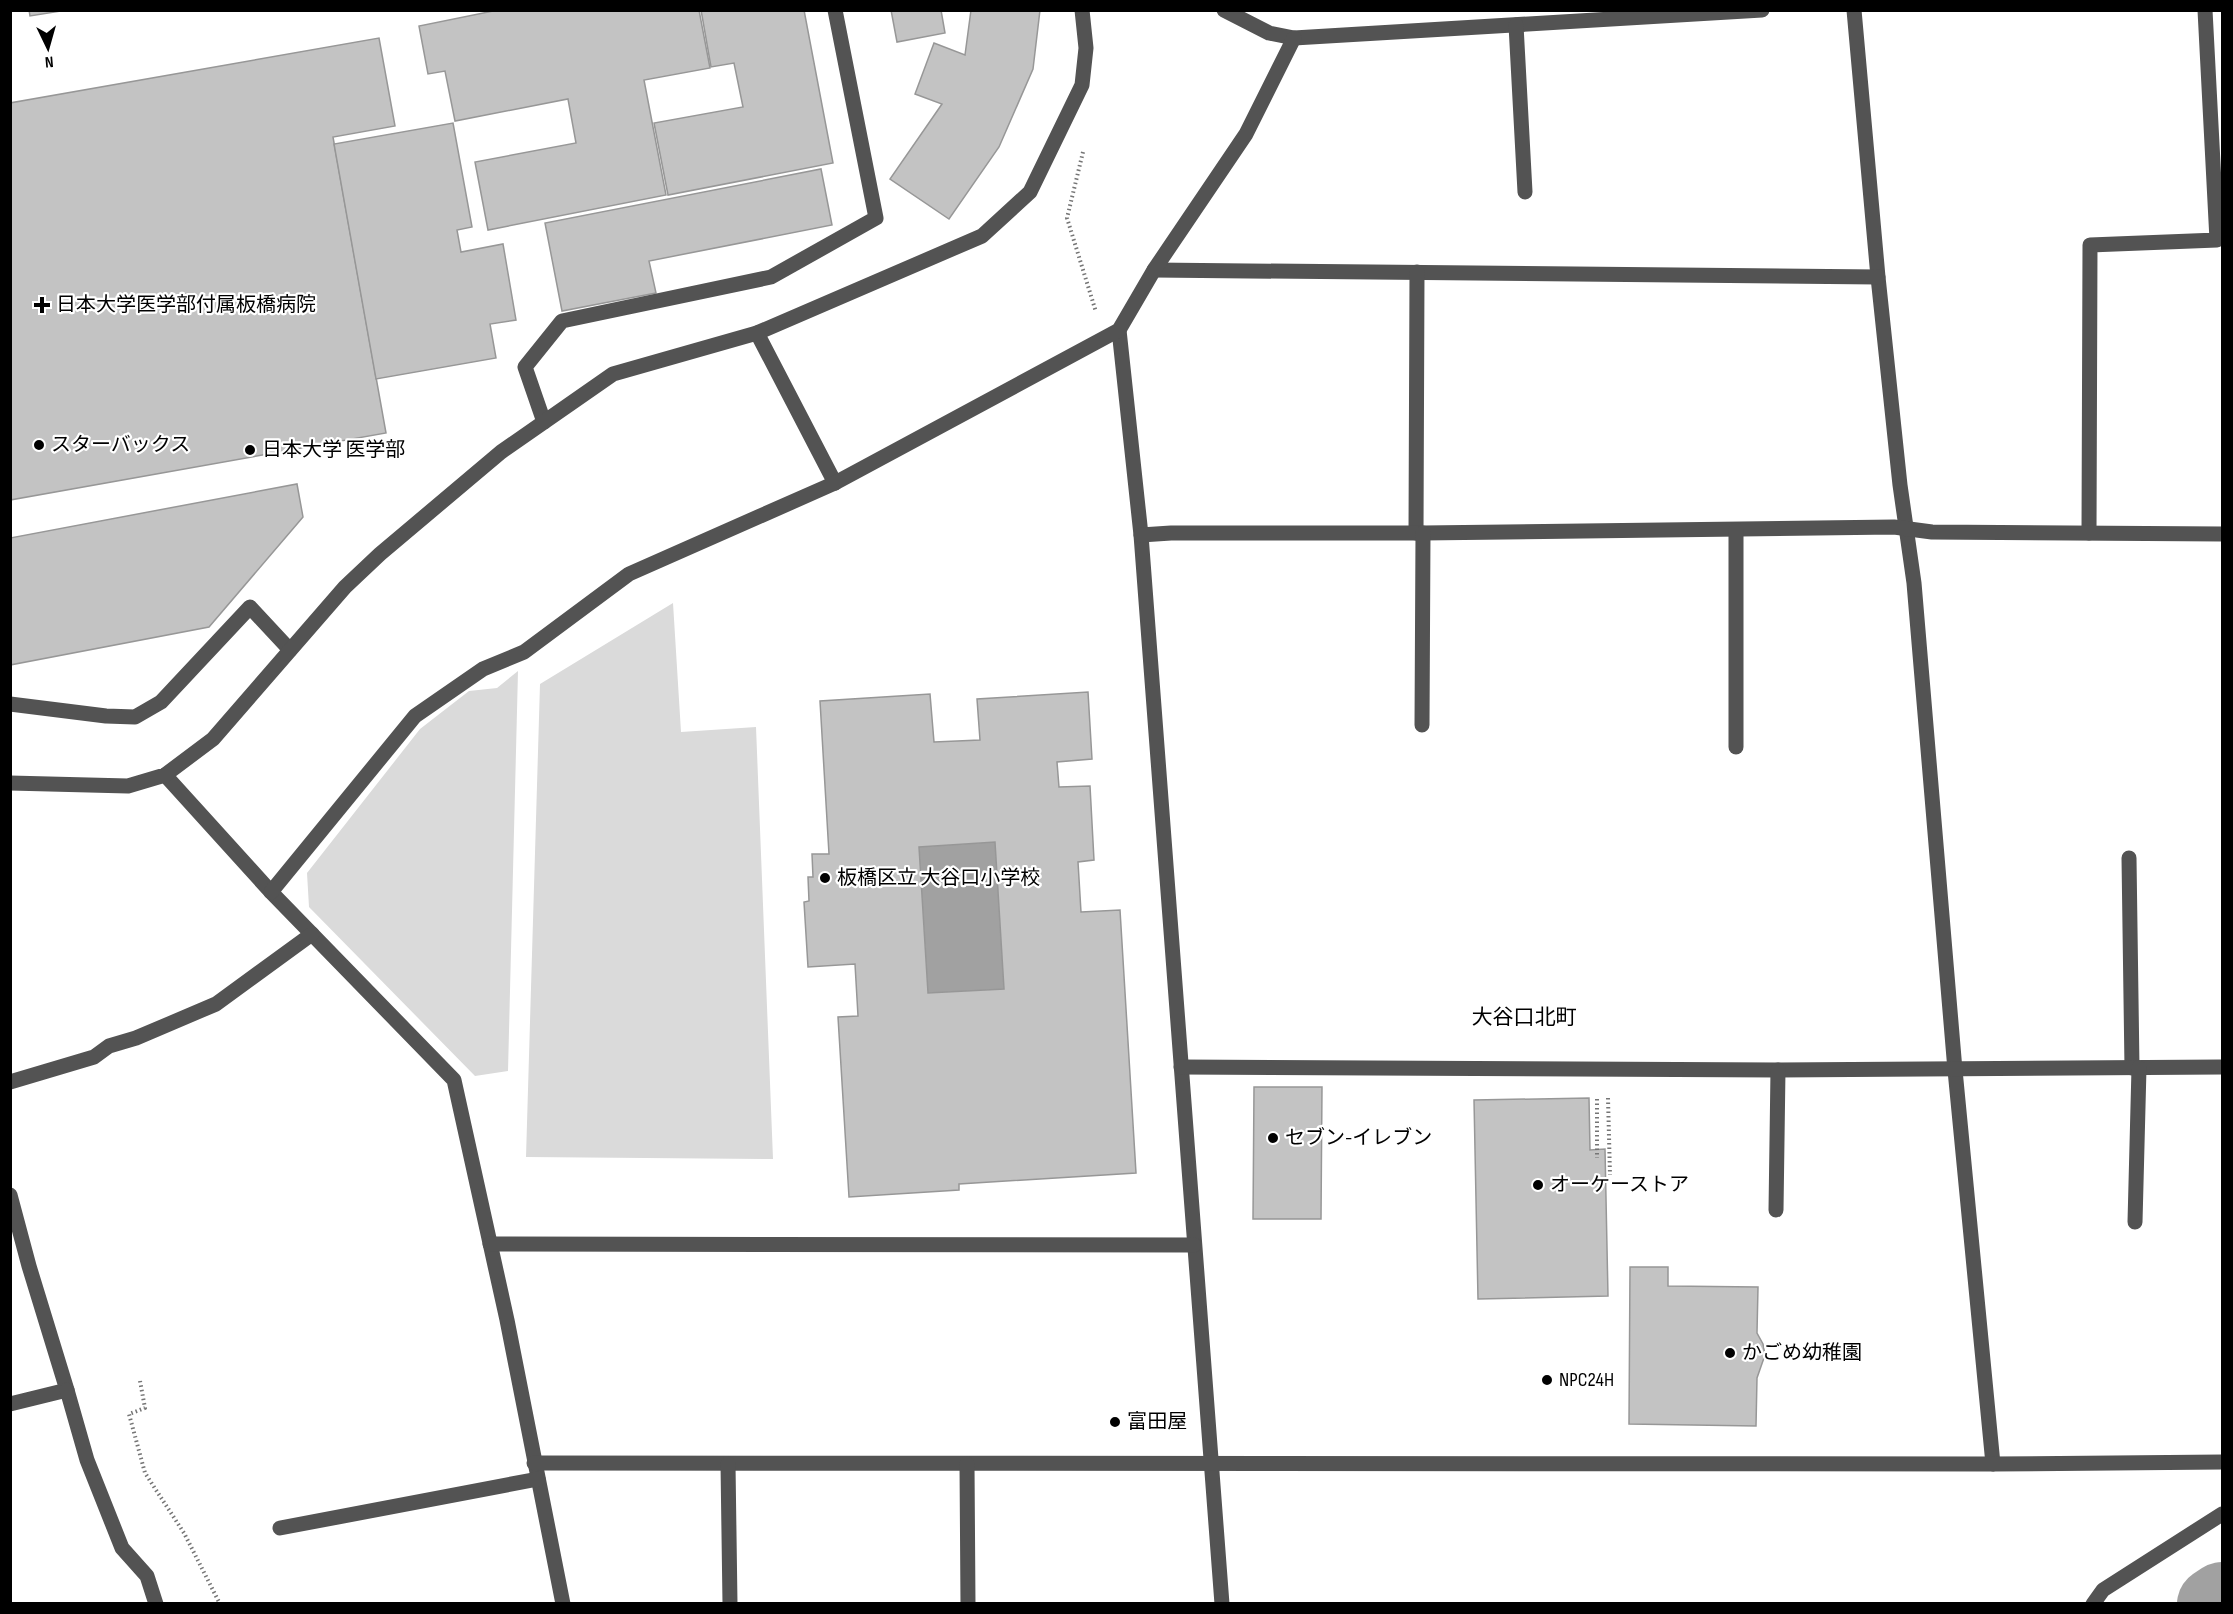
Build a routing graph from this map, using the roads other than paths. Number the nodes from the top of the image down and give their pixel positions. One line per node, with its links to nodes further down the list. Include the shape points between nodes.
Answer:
1 (835, 10): 15 (street, via 876,218 771,277 562,321 525,367)
2 (1082, 10): 14 (street, via 1086,48 1082,85 1030,192 982,236)
3 (1224, 10): 8 (street, via 1269,33)
4 (1762, 10): 7 (street)
5 (1854, 10): 12 (street)
6 (2205, 10): 20 (street, via 2217,240 2090,245)
7 (1516, 25): 8 (street); 9 (street)
8 (1294, 38): 10 (street, via 1246,134)
9 (1525, 192)
10 (1154, 270): 11 (street); 13 (street)
11 (1417, 272): 12 (street); 19 (street)
12 (1878, 277): 17 (street)
13 (1119, 330): 16 (street); 22 (street)
14 (757, 333): 15 (street, via 613,374); 16 (street)
15 (544, 422): 23 (street, via 501,452 380,554)
16 (835, 483): 30 (street, via 629,574 524,652 483,669 415,716)
17 (1907, 529): 18 (street); 20 (street); 36 (street)
18 (1736, 530): 19 (street); 26 (street)
19 (1419, 533): 22 (street); 25 (street)
20 (2089, 533): 21 (street)
21 (2223, 534)
22 (1141, 535): 32 (street)
23 (290, 650): 24 (street, via 250,607 161,702 135,717); 27 (street, via 213,739)
24 (10, 704)
25 (1422, 725)
26 (1736, 747)
27 (165, 775): 28 (street, via 128,786); 30 (street)
28 (10, 783)
29 (2129, 858): 34 (street)
30 (271, 892): 31 (street)
31 (312, 934): 37 (street, via 216,1004 109,1046 94,1057); 41 (street, via 454,1080)
32 (1181, 1067): 35 (street); 42 (street)
33 (2223, 1067): 34 (street)
34 (2135, 1068): 36 (street); 40 (street)
35 (1778, 1070): 36 (street); 39 (street)
36 (1955, 1070): 50 (street)
37 (10, 1082)
38 (10, 1195): 43 (street)
39 (1776, 1210)
40 (2135, 1222)
41 (490, 1244): 42 (street); 46 (street)
42 (1194, 1245): 47 (street)
43 (67, 1390): 44 (street); 54 (street, via 87,1460 122,1548 147,1576)
44 (10, 1404)
45 (2223, 1462): 50 (street)
46 (534, 1463): 48 (street); 51 (street)
47 (1211, 1463): 49 (street); 50 (street); 58 (street)
48 (728, 1464): 49 (street); 56 (street)
49 (967, 1464): 57 (street)
50 (1992, 1464)
51 (538, 1479): 53 (street); 55 (street)
52 (2223, 1514): 59 (street, via 2103,1590)
53 (280, 1528)
54 (156, 1604)
55 (562, 1604)
56 (730, 1604)
57 (968, 1604)
58 (1222, 1604)
59 (2093, 1604)

